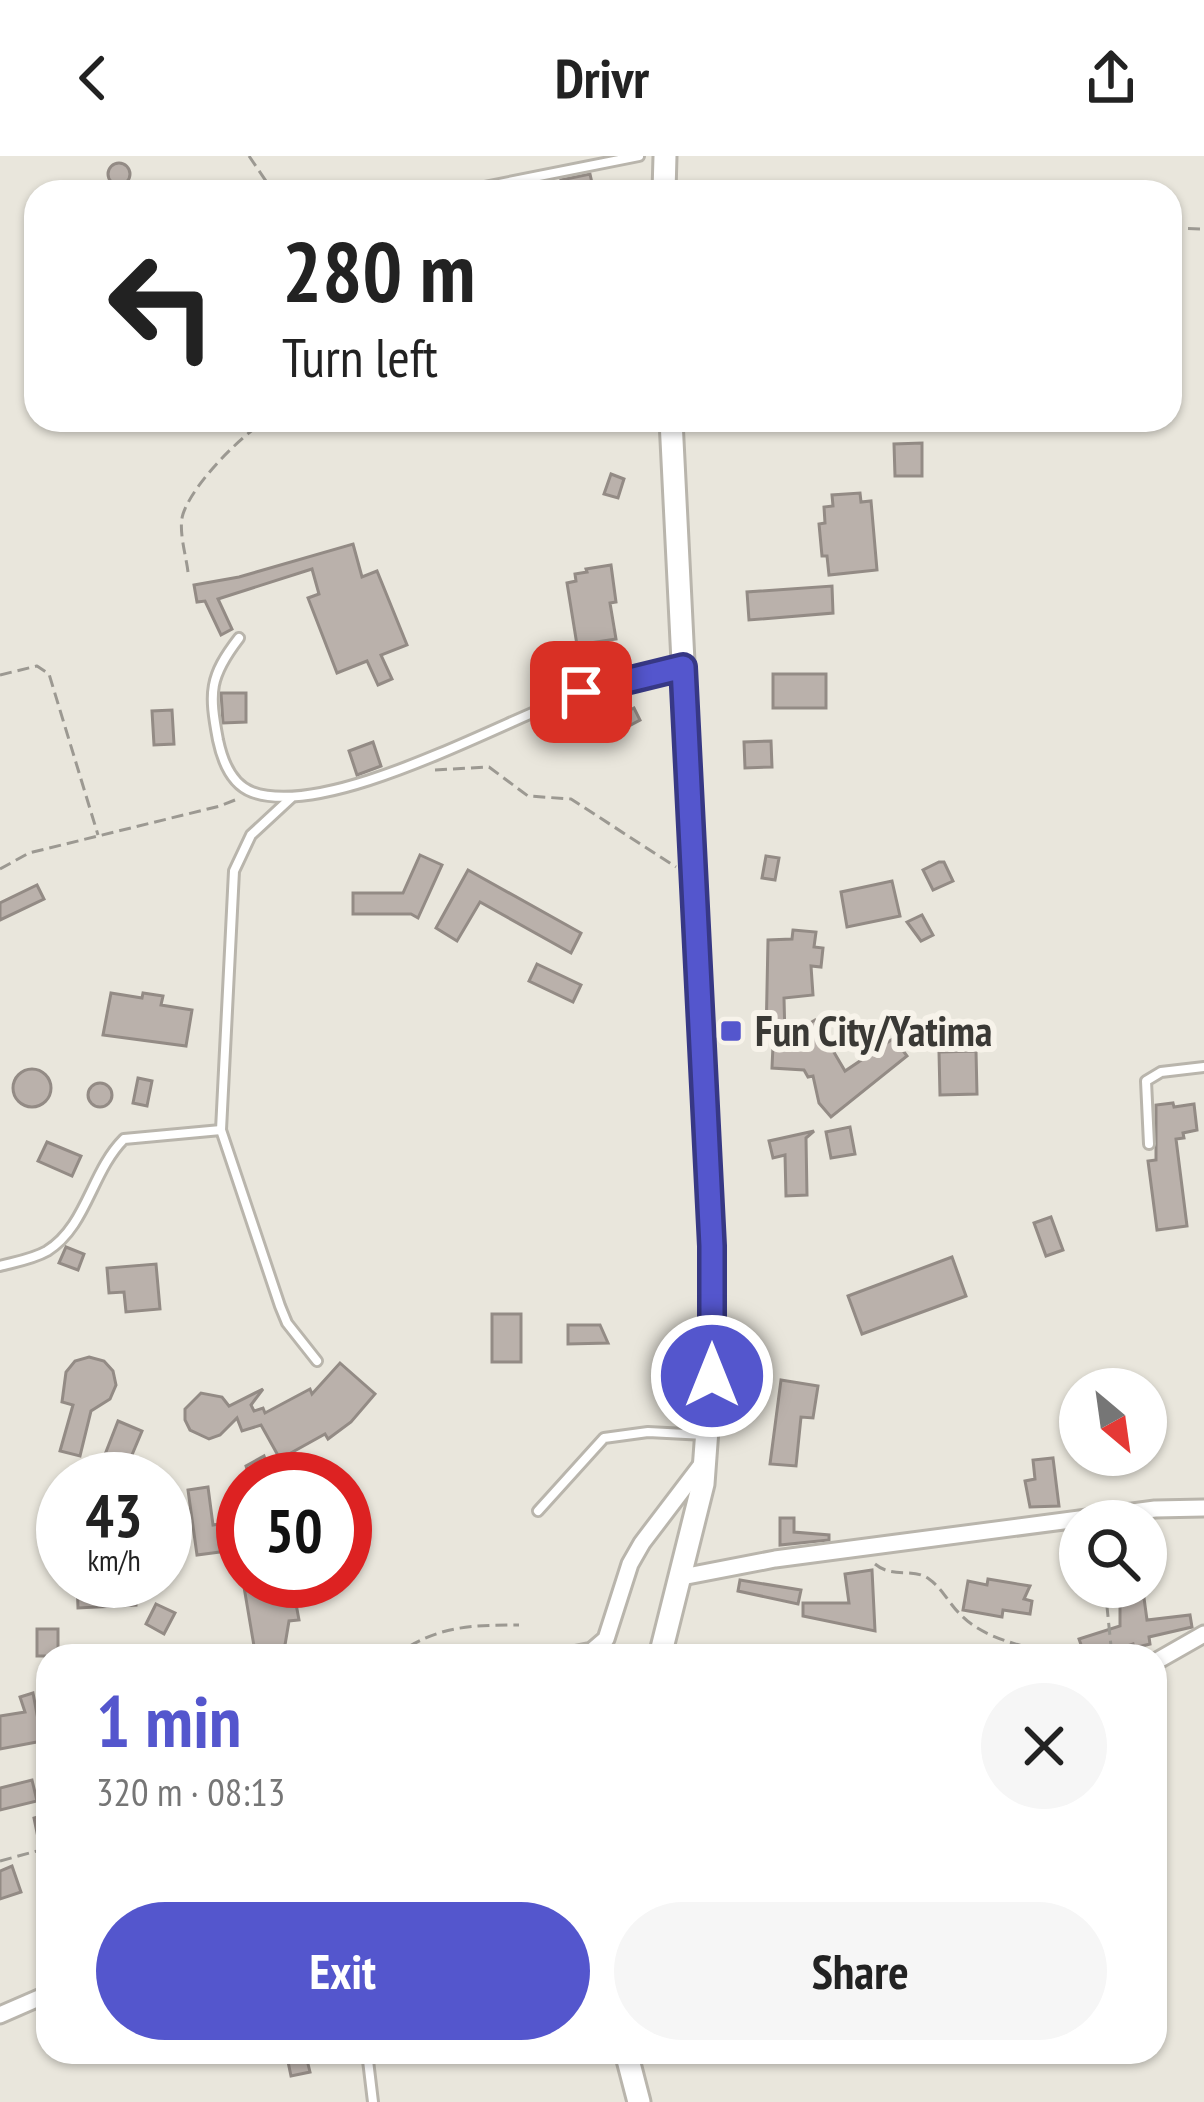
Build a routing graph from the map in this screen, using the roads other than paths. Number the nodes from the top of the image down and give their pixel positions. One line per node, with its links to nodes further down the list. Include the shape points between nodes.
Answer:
1 (639, 156): 2 (lane)
2 (519, 180)
3 (671, 432): 5 (main road)
4 (239, 638): 6 (lane, via 220,662 210,700 221,754 253,793)
5 (683, 667): 6 (lane, via 581,692 403,766); 12 (main road, via 712,1246)
6 (292, 796): 8 (lane, via 251,835 234,871)
7 (1204, 1067): 9 (lane, via 1146,1081)
8 (221, 1130): 10 (lane, via 124,1139 62,1239); 11 (lane, via 287,1323)
9 (1149, 1144)
10 (0, 1266)
11 (317, 1361)
12 (706, 1436): 13 (main road); 15 (lane, via 604,1438)
13 (702, 1464): 16 (main road); 18 (street, via 641,1543)
14 (1204, 1508): 16 (street)
15 (538, 1511)
16 (682, 1577): 19 (main road)
17 (1204, 1634): 20 (street)
18 (600, 1644)
19 (662, 1644)
20 (1167, 1655)
21 (36, 1999): 22 (street)
22 (0, 2015)
23 (368, 2064): 25 (lane)
24 (629, 2064): 26 (main road)
25 (373, 2102)
26 (639, 2102)

